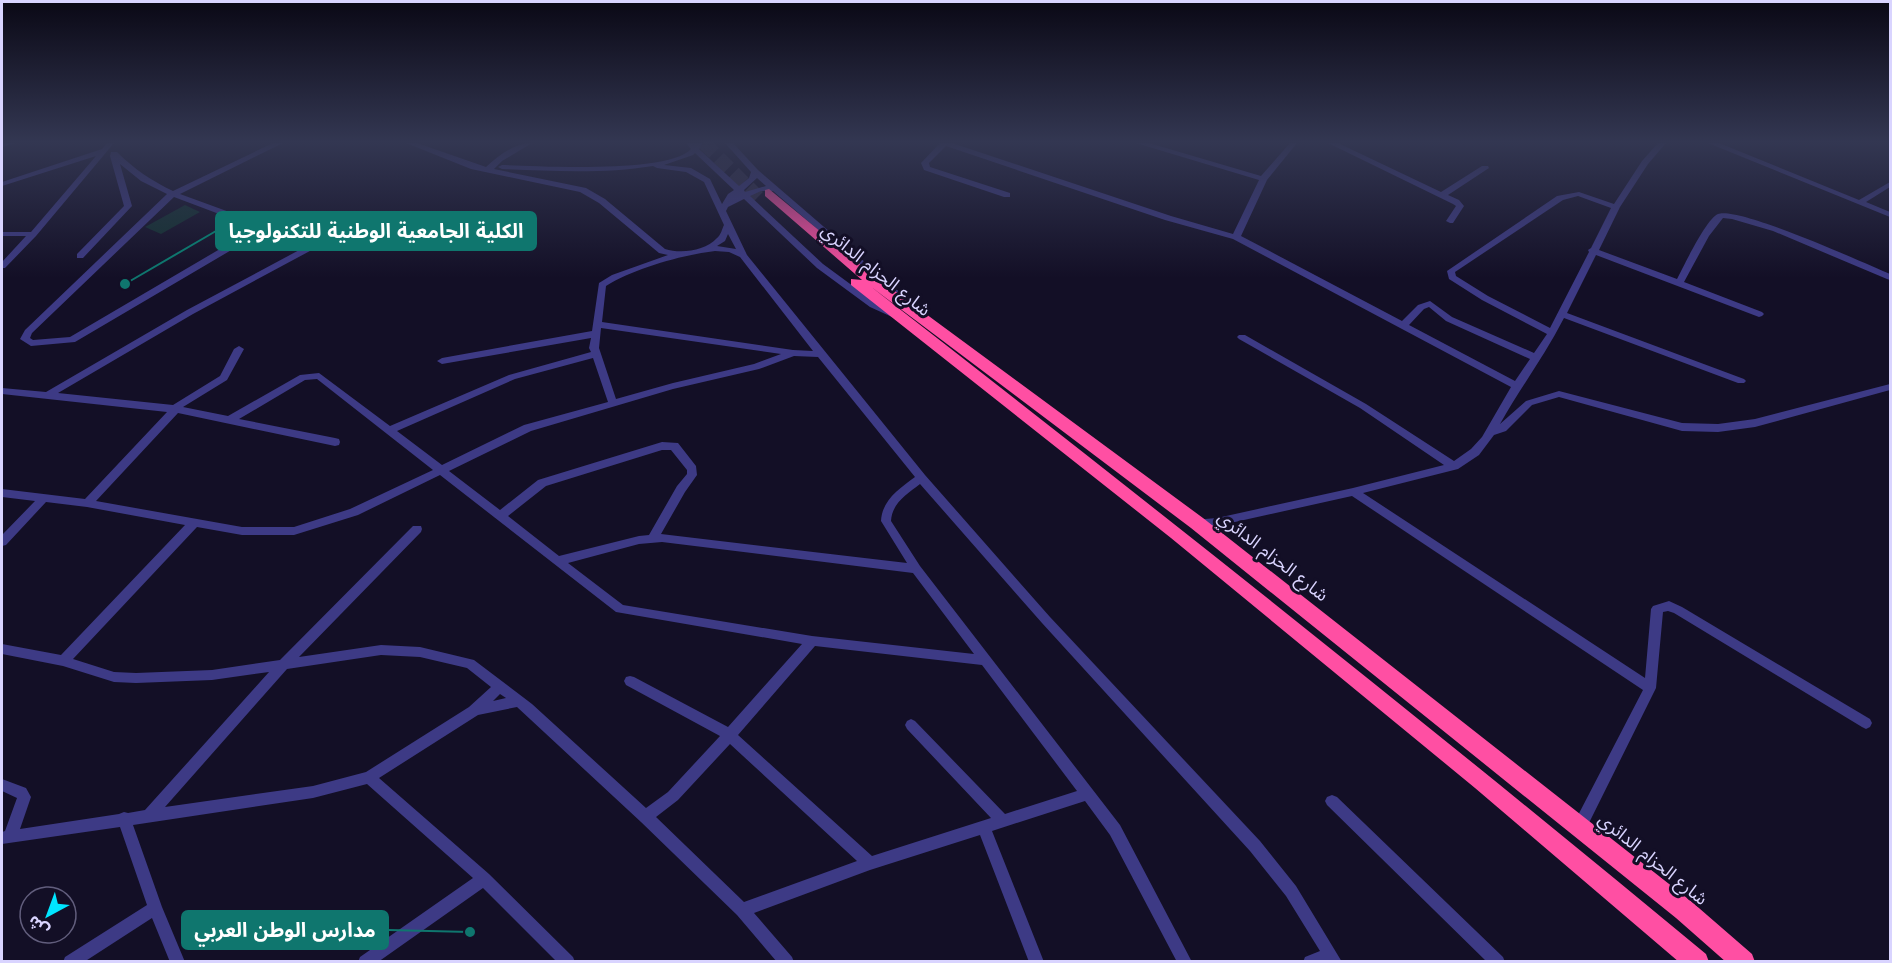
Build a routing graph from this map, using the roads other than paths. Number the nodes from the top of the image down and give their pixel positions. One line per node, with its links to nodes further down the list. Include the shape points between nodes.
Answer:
1 (73, 188): 29 (street)
2 (123, 188): 36 (street, via 128,206)
3 (164, 188): 18 (street)
4 (186, 188): 18 (street)
5 (576, 188): 34 (street, via 592,194)
6 (711, 188): 24 (street)
7 (740, 188): 17 (street)
8 (760, 188): 19 (street)
9 (986, 188): 20 (street)
10 (1077, 188): 30 (street)
11 (1259, 188): 30 (street)
12 (1427, 188): 21 (street)
13 (1453, 188): 21 (street)
14 (1629, 188): 23 (street)
15 (1822, 188): 22 (street)
16 (1884, 188): 22 (street)
17 (737, 190): 19 (street); 24 (street)
18 (175, 193): 18 (street, via 28,332 27,341 72,340 259,230 254,224)
19 (762, 194): 24 (street); 42 (highway, شارع الحزام الدائري, via 818,251)
20 (1007, 195)
21 (1442, 195): 26 (street, via 1460,206)
22 (1860, 203): 25 (street)
23 (1616, 207): 33 (street); 47 (street, via 1579,194 1560,198 1451,271 1452,277 1474,292)
24 (724, 208): 27 (street)
25 (1890, 215)
26 (1450, 220)
27 (728, 225): 32 (street, via 722,239); 35 (street)
28 (2, 234): 29 (street)
29 (33, 234): 38 (street)
30 (1236, 237): 45 (street)
31 (318, 243): 59 (street)
32 (708, 248): 35 (street, via 732,249); 37 (street)
33 (1592, 250): 41 (street); 43 (street)
34 (662, 251): 37 (street); 39 (street)
35 (743, 255): 52 (street)
36 (80, 256)
37 (680, 256): 39 (street)
38 (2, 266)
39 (647, 266): 46 (street, via 602,285)
40 (1890, 277): 41 (street, via 1755,222 1727,215 1715,221)
41 (1679, 283): 44 (street)
42 (906, 314): 75 (highway, شارع الحزام الدائري); 119 (highway, شارع الحزام الدائري, via 1482,781)
43 (1562, 314): 47 (street); 55 (street)
44 (1759, 314)
45 (1403, 326): 53 (street, via 1421,307 1431,304 1449,319); 56 (street)
46 (595, 329): 50 (street); 51 (street); 54 (street)
47 (1552, 333): 53 (street)
48 (1242, 337): 66 (street, via 1363,406)
49 (239, 350): 61 (street, via 224,378)
50 (793, 353): 52 (street); 60 (street, via 756,367)
51 (595, 354): 60 (street); 63 (street, via 512,377)
52 (822, 354): 68 (street)
53 (1538, 358): 56 (street)
54 (442, 361)
55 (1741, 381)
56 (1517, 386): 64 (street)
57 (1890, 387): 64 (street, via 1755,423 1718,428 1653,421 1560,394 1529,403 1502,428)
58 (2, 391): 59 (street)
59 (49, 394): 61 (street)
60 (613, 402): 67 (street, via 512,434)
61 (176, 410): 62 (street); 72 (street)
62 (231, 419): 63 (street, via 313,375 324,378); 65 (street)
63 (390, 430): 67 (street)
64 (1491, 432): 66 (street, via 1475,452)
65 (335, 442)
66 (1454, 466): 69 (street)
67 (440, 470): 73 (street); 74 (street, via 354,512 294,531 242,531)
68 (921, 478): 80 (street, via 894,500 886,516); 109 (street, via 1255,846 1291,891)
69 (1353, 492): 75 (street); 88 (street)
70 (2, 494): 71 (street)
71 (44, 498): 72 (street); 78 (street)
72 (87, 502): 74 (street)
73 (500, 516): 77 (street, via 542,483 674,446 693,475); 79 (street)
74 (195, 522): 84 (street)
75 (1197, 524): 102 (highway, شارع الحزام الدائري)
76 (417, 529): 85 (street)
77 (652, 539): 79 (street); 80 (street)
78 (2, 542)
79 (557, 561): 81 (street, via 620,609)
80 (916, 569): 83 (street)
81 (812, 641): 83 (street); 93 (street)
82 (2, 649): 84 (street)
83 (984, 660): 96 (street)
84 (63, 661): 85 (street, via 114,677 159,679)
85 (283, 665): 87 (street, via 372,651 420,652 470,664); 98 (street)
86 (630, 681): 93 (street)
87 (500, 686): 89 (street); 90 (street)
88 (1650, 688): 91 (street, via 1657,609 1669,606); 102 (street)
89 (519, 701): 90 (street); 99 (street)
90 (473, 711): 94 (street)
91 (1866, 723)
92 (911, 725): 101 (street)
93 (728, 734): 99 (street, via 673,796); 105 (street)
94 (369, 777): 98 (street, via 313,792); 106 (street)
95 (2, 785): 104 (street, via 24,797)
96 (1089, 794): 101 (street); 116 (street, via 1114,831)
97 (1332, 801): 118 (street)
98 (150, 815): 100 (street)
99 (646, 817): 108 (street)
100 (124, 818): 104 (street); 107 (street)
101 (1003, 822): 103 (street)
102 (1579, 828): 120 (highway, شارع الحزام الدائري)
103 (984, 829): 105 (street); 115 (street)
104 (6, 838)
105 (870, 863): 108 (street)
106 (484, 879): 110 (street); 113 (street)
107 (155, 908): 111 (street); 112 (street)
108 (742, 910): 114 (street)
109 (1333, 958): 117 (street)
110 (373, 959)
111 (70, 962)
112 (178, 962)
113 (568, 962)
114 (786, 962)
115 (1037, 962)
116 (1185, 962)
117 (1310, 962)
118 (1498, 962)
119 (1698, 962)
120 (1744, 962)

